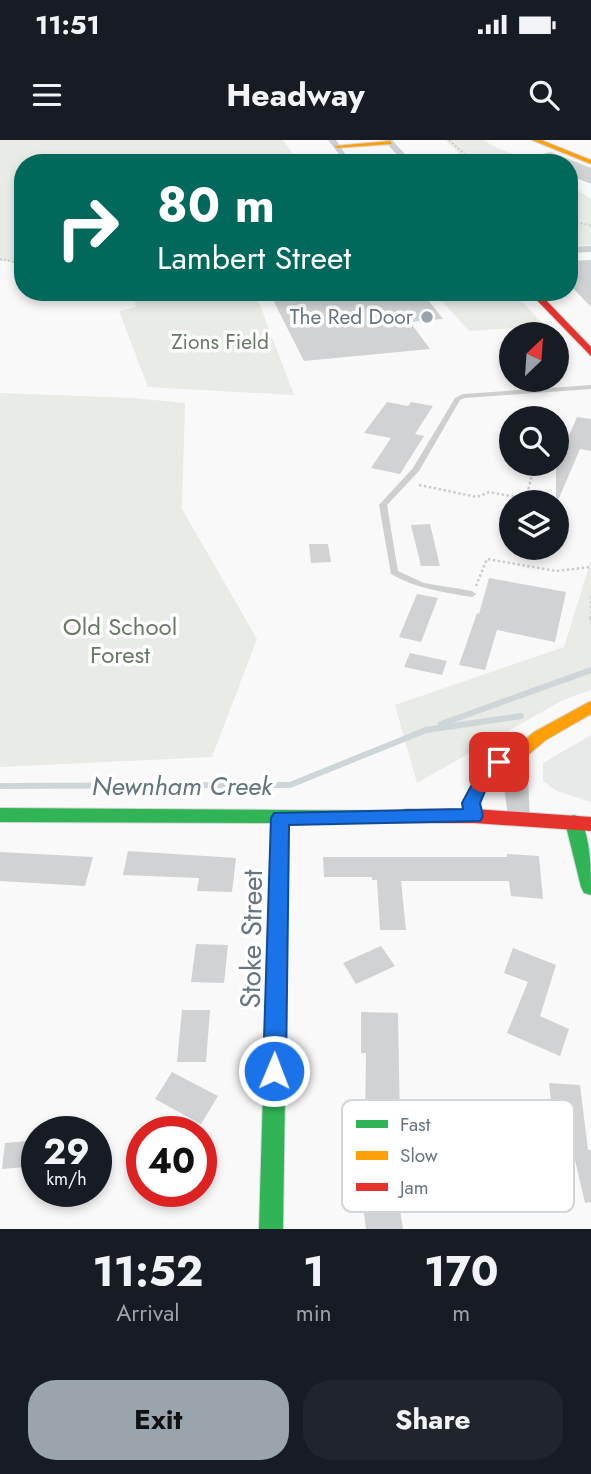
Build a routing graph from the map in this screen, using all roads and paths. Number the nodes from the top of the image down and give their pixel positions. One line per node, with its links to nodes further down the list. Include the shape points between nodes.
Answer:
1 (449, 140): 6 (path)
2 (535, 140): 7 (street)
3 (389, 141): 4 (street); 5 (street)
4 (338, 147)
5 (401, 154)
6 (465, 154)
7 (571, 154)
8 (542, 301): 9 (street)
9 (591, 353)
10 (591, 387): 12 (lane, via 457,399)
11 (532, 476): 12 (path, via 526,499 489,492 477,497)
12 (406, 482): 14 (lane, via 383,505 394,572 421,584)
13 (591, 567): 14 (path, via 556,571 488,559)
14 (472, 594)
15 (591, 596): 16 (path)
16 (591, 620)
17 (591, 707): 18 (street)
18 (517, 755): 20 (street, via 489,768 471,803); 21 (street)
19 (0, 815): 22 (street)
20 (474, 816): 21 (street); 22 (street)
21 (519, 817): 23 (street)
22 (280, 818): 26 (street, Stoke Street)
23 (574, 822): 24 (street); 25 (street)
24 (591, 824)
25 (591, 887)
26 (271, 1229)

